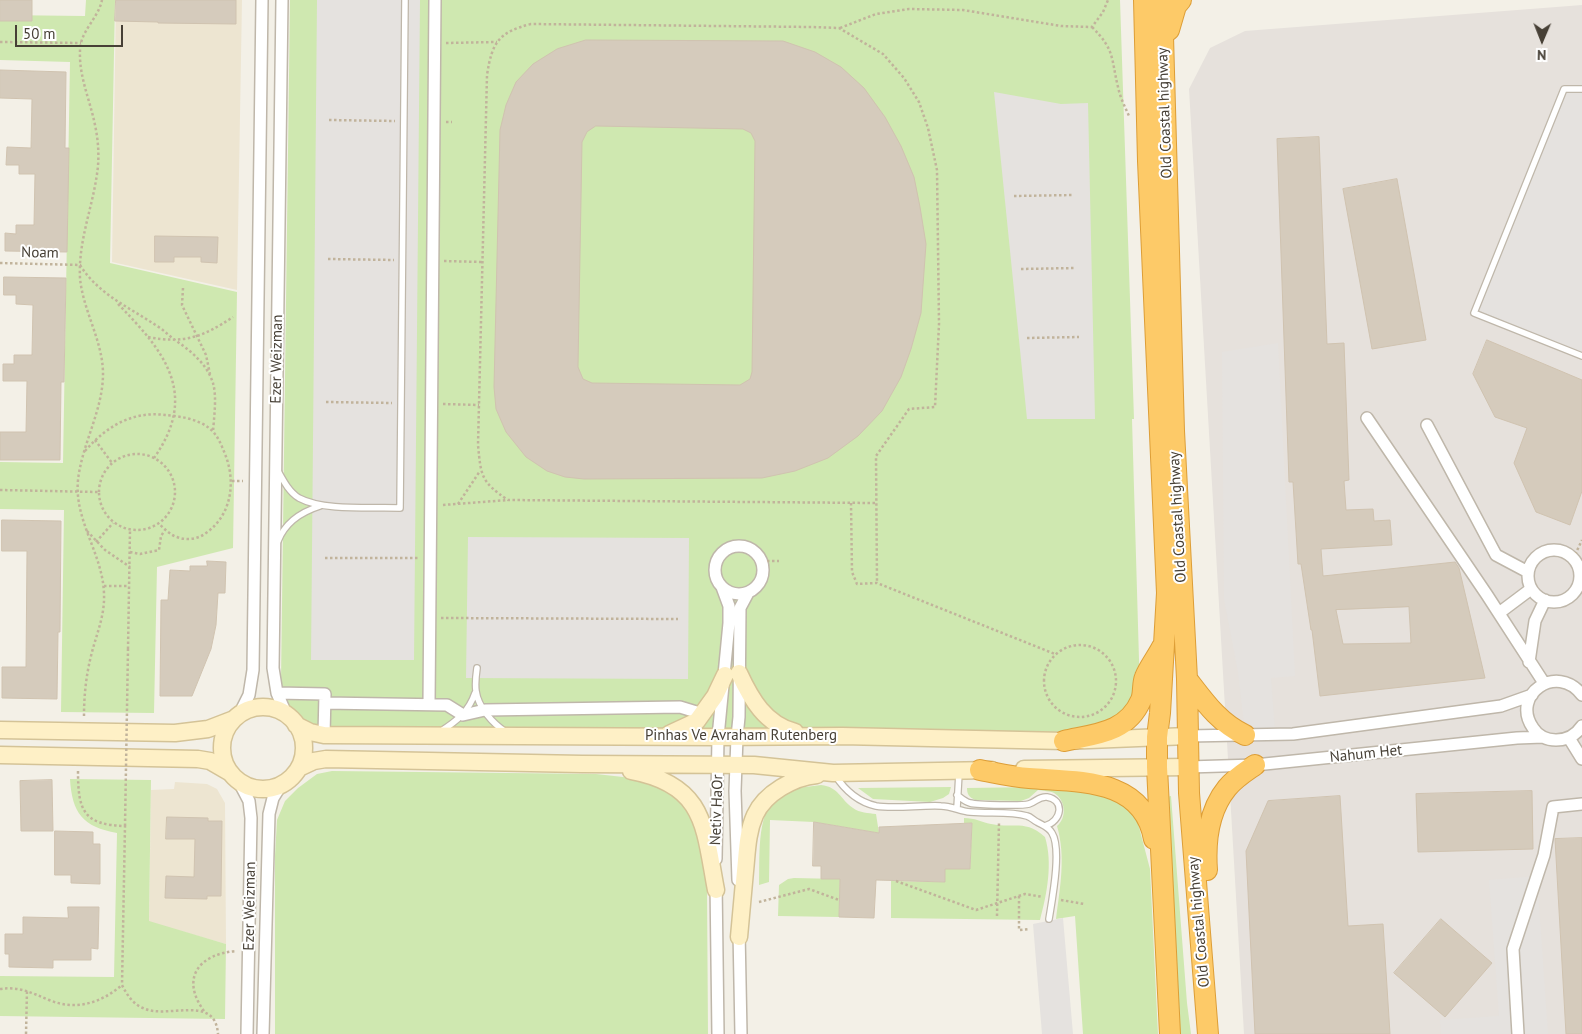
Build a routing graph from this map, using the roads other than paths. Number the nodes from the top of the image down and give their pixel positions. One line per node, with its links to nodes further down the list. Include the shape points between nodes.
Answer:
1 (262, 0): 39 (street, Ezer Weizman, via 253,670 249,695)
2 (282, 0): 9 (street, Ezer Weizman)
3 (288, 0): 9 (lane)
4 (405, 0): 16 (lane, via 400,508)
5 (434, 0): 35 (street)
6 (1144, 0): 24 (highway, Old Coastal highway, via 1148,171 1167,593)
7 (1162, 0): 11 (highway, Old Coastal highway)
8 (1181, 0): 11 (highway, via 1171,20 1168,38)
9 (282, 20): 15 (street, Ezer Weizman)
10 (1582, 89): 12 (lane, via 1564,89 1474,313)
11 (1165, 99): 28 (highway, Old Coastal highway, via 1174,431)
12 (1582, 356)
13 (1367, 418): 23 (street)
14 (1427, 425): 18 (street, via 1496,555)
15 (276, 468): 16 (lane, via 298,498); 17 (street, Ezer Weizman)
16 (320, 506): 17 (lane, via 310,509 282,530)
17 (275, 548): 31 (street, Ezer Weizman, via 273,668)
18 (1528, 572): 20 (street); 22 (street, via 1542,552 1559,550 1574,559 1580,574 1575,590 1562,600)
19 (722, 587): 21 (street, via 732,593); 21 (street, via 717,581 715,564 729,547 742,545 757,553 764,569 763,578); 27 (street, Netiv HaOr, via 729,606)
20 (1531, 589): 22 (street); 23 (street)
21 (748, 592): 27 (street, Netiv HaOr, via 740,608)
22 (1545, 600): 25 (street, via 1535,621)
23 (1499, 613): 25 (street)
24 (1165, 643): 52 (highway, Old Coastal highway); 55 (highway, via 1145,677 1141,699 1131,718 1106,732)
25 (1529, 662): 29 (street)
26 (476, 668): 30 (lane)
27 (732, 674): 37 (main road); 48 (main road, via 761,711 780,727); 50 (street, Netiv HaOr); 51 (street, Netiv HaOr, via 739,717)
28 (1186, 679): 44 (highway, via 1231,729); 49 (highway, Old Coastal highway)
29 (1544, 684): 32 (street); 33 (street, via 1562,681)
30 (476, 690): 36 (lane, via 478,701); 38 (lane)
31 (277, 692): 34 (street, via 325,694); 40 (street, Ezer Weizman)
32 (1532, 695): 44 (street, Nahum Het, via 1501,706 1293,734); 53 (street, via 1527,714 1535,731)
33 (1582, 695)
34 (325, 703): 35 (street); 43 (street)
35 (430, 704): 38 (street, via 447,704)
36 (485, 710): 37 (street, via 680,707); 38 (street); 46 (lane, via 498,727)
37 (703, 714): 47 (main road, via 697,721)
38 (463, 715): 45 (lane)
39 (237, 717): 40 (main road, via 251,709 264,708 276,710); 42 (main road, via 214,727 182,732); 68 (main road, via 222,741 222,754)
40 (292, 720): 43 (main road, Pinhas Ve Avraham Rutenberg, via 310,732); 64 (main road, via 303,742)
41 (1582, 726): 54 (street)
42 (0, 730)
43 (324, 735): 45 (main road, Pinhas Ve Avraham Rutenberg)
44 (1245, 735): 49 (street, Nahum Het)
45 (434, 736): 46 (main road, Pinhas Ve Avraham Rutenberg)
46 (512, 736): 47 (main road, Pinhas Ve Avraham Rutenberg)
47 (666, 736): 50 (main road, Pinhas Ve Avraham Rutenberg)
48 (806, 736): 51 (main road, Pinhas Ve Avraham Rutenberg); 55 (main road, Pinhas Ve Avraham Rutenberg)
49 (1188, 736): 52 (main road, Pinhas Ve Avraham Rutenberg); 63 (highway, Old Coastal highway)
50 (718, 737): 51 (main road, Pinhas Ve Avraham Rutenberg); 59 (street, Netiv HaOr)
51 (737, 737): 60 (street, Netiv HaOr)
52 (1157, 737): 55 (main road, Pinhas Ve Avraham Rutenberg); 62 (highway, Old Coastal highway)
53 (1544, 737): 54 (street, Nahum Het, via 1552,740); 61 (street, Nahum Het)
54 (1568, 738): 57 (street)
55 (1064, 741)
56 (0, 755): 68 (main road, via 198,759 210,761)
57 (1582, 759)
58 (582, 764): 59 (main road, Pinhas Ve Avraham Rutenberg); 64 (main road, Pinhas Ve Avraham Rutenberg, via 326,759); 74 (main road, via 656,777 676,786 690,799 705,829)
59 (718, 765): 60 (main road, Pinhas Ve Avraham Rutenberg); 74 (street, Netiv HaOr)
60 (737, 765): 67 (main road, Pinhas Ve Avraham Rutenberg); 77 (street, Netiv HaOr)
61 (1255, 765): 63 (street, Nahum Het); 83 (highway, via 1227,788 1208,828 1206,856 1212,955)
62 (1157, 767): 63 (main road, Pinhas Ve Avraham Rutenberg); 66 (main road, Pinhas Ve Avraham Rutenberg); 75 (highway, Old Coastal highway)
63 (1188, 767): 83 (highway, Old Coastal highway)
64 (299, 768): 69 (main road)
65 (959, 770): 66 (main road, Pinhas Ve Avraham Rutenberg); 67 (main road, Pinhas Ve Avraham Rutenberg); 70 (lane)
66 (980, 770): 75 (highway, via 1021,778 1090,783 1126,794 1145,813 1152,831)
67 (833, 773): 72 (lane, via 852,794 877,806); 77 (main road, via 791,782 774,792 756,813 748,841)
68 (234, 776): 69 (main road, via 256,788); 78 (street, Ezer Weizman, via 249,801 251,818)
69 (281, 785): 79 (street, Ezer Weizman, via 272,802 269,818)
70 (957, 795): 72 (lane); 73 (lane, via 970,803 1026,805 1042,797 1051,798 1058,805 1059,814 1054,822)
71 (1582, 804): 84 (street, via 1553,807 1544,855 1513,949)
72 (957, 808): 73 (lane, via 968,812 1029,816)
73 (1045, 826): 76 (lane, via 1056,844 1055,884)
74 (716, 890): 80 (street, Netiv HaOr)
75 (1163, 892): 82 (highway, Old Coastal highway)
76 (1049, 919)
77 (739, 937): 81 (street, Netiv HaOr)
78 (247, 1034)
79 (264, 1034)
80 (718, 1034)
81 (741, 1034)
82 (1170, 1034)
83 (1210, 1034)
84 (1518, 1034)

